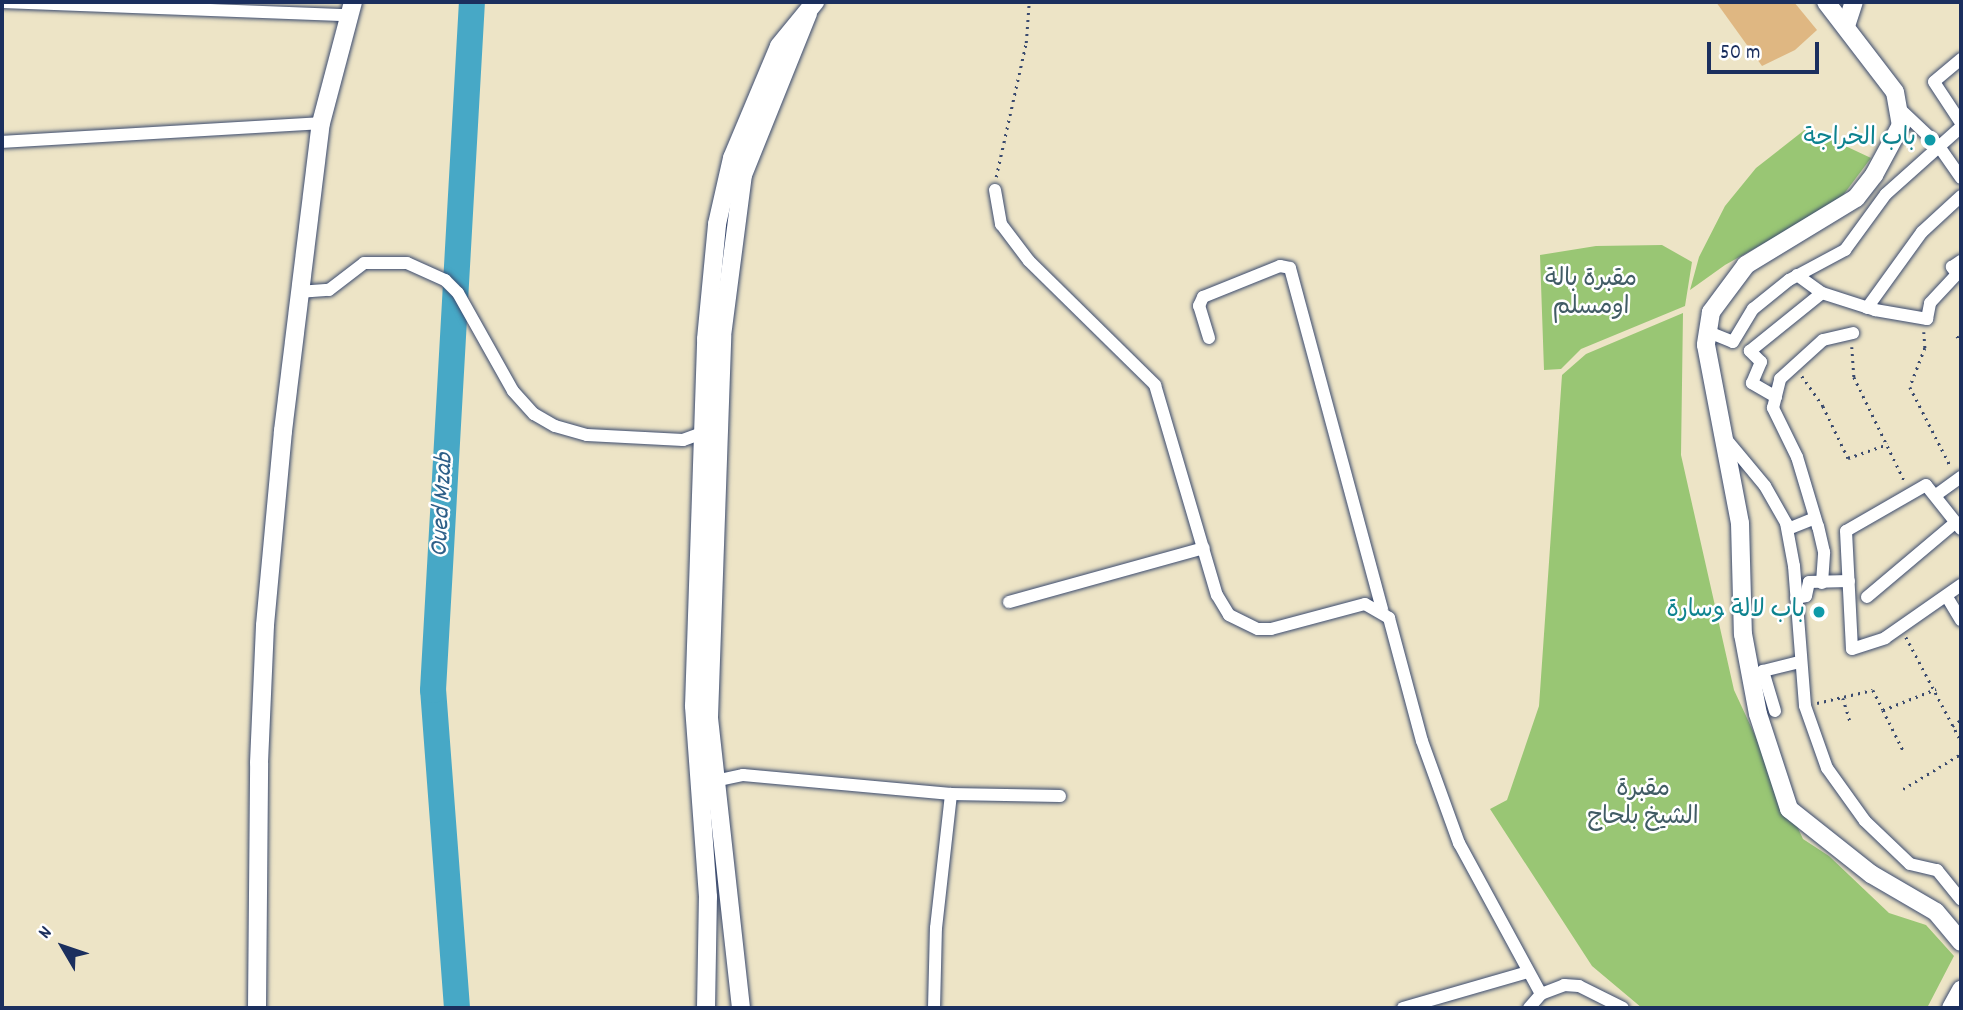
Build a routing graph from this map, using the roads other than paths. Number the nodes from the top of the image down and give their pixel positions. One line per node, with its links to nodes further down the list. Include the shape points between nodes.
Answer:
1 (2, 2): 5 (street)
2 (1826, 2): 6 (main road)
3 (1854, 2): 6 (main road)
4 (812, 6): 27 (main road, via 779,46 727,174 707,326)
5 (350, 8): 9 (main road)
6 (1846, 26): 8 (main road, via 1895,92)
7 (1961, 59): 10 (street, via 1934,82)
8 (1901, 110): 12 (street); 22 (main road, via 1897,136 1867,186 1843,209 1746,265 1719,295)
9 (321, 123): 11 (street); 18 (main road)
10 (1961, 125): 12 (street)
11 (2, 142)
12 (1938, 145): 13 (street); 17 (street, via 1886,194 1845,250)
13 (1961, 178)
14 (995, 190): 36 (street, via 1002,224 1029,261 1155,385)
15 (1961, 195): 20 (street, via 1922,232)
16 (1961, 261): 20 (street, via 1952,267 1957,274 1930,303 1927,319)
17 (1797, 275): 19 (street); 21 (street, via 1753,309)
18 (298, 292): 29 (street, via 329,290 346,272 377,260 407,263 444,280 458,293 501,373 534,414 587,435); 59 (main road, via 265,625)
19 (1822, 293): 20 (street); 25 (street)
20 (1867, 308)
21 (1740, 328): 22 (street, via 1733,342); 25 (street)
22 (1706, 331): 28 (main road)
23 (1853, 333): 26 (street, via 1823,340 1780,379)
24 (1209, 338): 44 (street, via 1199,306 1203,297 1280,266 1290,268)
25 (1758, 343): 26 (street, via 1750,351 1760,362 1751,381)
26 (1776, 397): 33 (street, via 1773,408 1797,457)
27 (711, 430): 29 (street); 30 (main road)
28 (1724, 437): 35 (street, via 1765,486); 55 (main road, via 1740,523 1746,652 1758,714 1789,809 1871,874 1936,912)
29 (682, 440): 30 (street)
30 (710, 454): 48 (main road, via 709,699); 49 (main road, via 694,706)
31 (1959, 478): 32 (street)
32 (1936, 495): 34 (street); 37 (street, via 1926,485 1846,531)
33 (1815, 518): 35 (street); 38 (street, via 1824,552)
34 (1959, 525): 40 (street)
35 (1788, 529): 42 (street)
36 (1204, 548): 43 (street); 44 (street, via 1222,605 1229,615 1258,629 1286,627 1365,604)
37 (1849, 581): 38 (street); 41 (street, via 1852,649 1874,644)
38 (1822, 583): 42 (street, via 1809,582 1806,596)
39 (1961, 585): 41 (street)
40 (1867, 597)
41 (1947, 597): 45 (street)
42 (1796, 598): 46 (street)
43 (1009, 602)
44 (1382, 610): 56 (street, via 1393,629 1395,652 1422,741 1459,843)
45 (1961, 620)
46 (1800, 662): 47 (street, via 1763,671); 54 (street, via 1805,706 1818,748 1850,805 1910,864 1943,874)
47 (1775, 711)
48 (717, 779): 49 (street); 50 (street, via 743,775); 52 (main road)
49 (697, 789): 53 (main road)
50 (951, 794): 51 (street); 62 (street, via 936,928)
51 (1060, 796)
52 (732, 894): 53 (main road); 61 (main road)
53 (708, 897): 60 (main road)
54 (1961, 900)
55 (1961, 942)
56 (1528, 972): 58 (street); 63 (street)
57 (1961, 990): 66 (main road)
58 (1541, 994): 64 (street); 65 (street, via 1564,985 1580,986)
59 (257, 1008)
60 (706, 1008)
61 (741, 1008)
62 (934, 1008)
63 (1403, 1008)
64 (1529, 1008)
65 (1623, 1008)
66 (1951, 1008)

